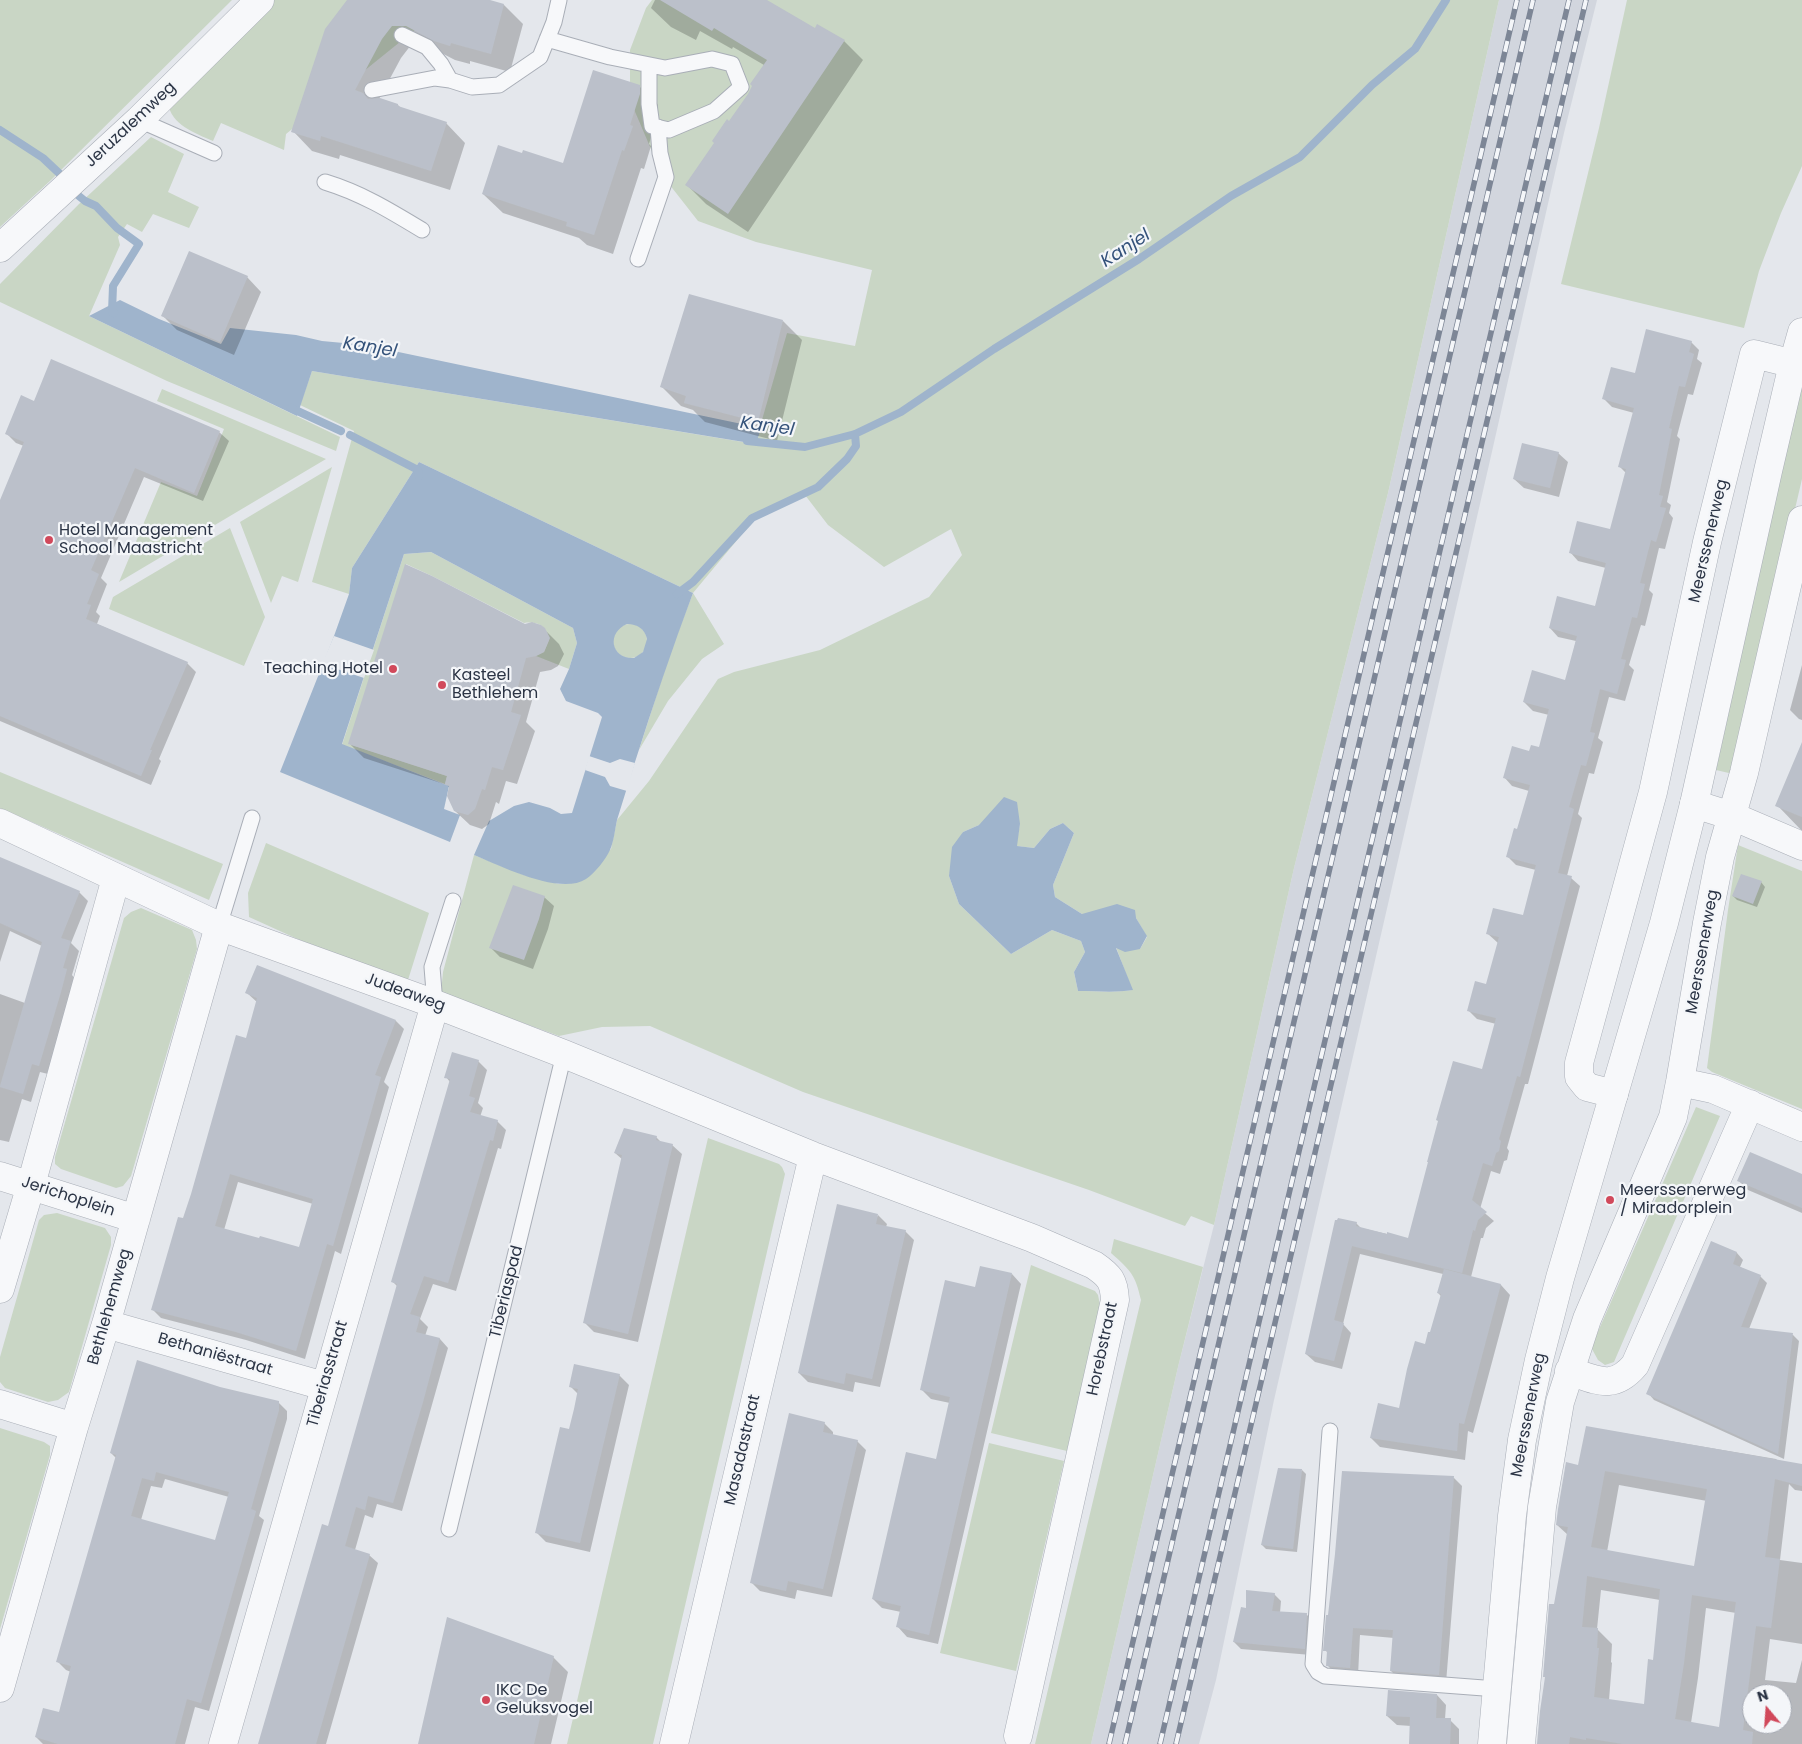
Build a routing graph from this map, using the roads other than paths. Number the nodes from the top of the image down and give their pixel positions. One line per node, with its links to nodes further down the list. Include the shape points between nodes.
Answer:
1 (260, 0): 8 (street, Jeruzalemweg)
2 (559, 0): 4 (lane)
3 (402, 35): 6 (lane, via 427,47)
4 (547, 39): 5 (lane); 6 (lane, via 540,57 499,85 472,87)
5 (650, 65): 9 (lane, via 650,111 652,126); 9 (lane, via 665,68 712,59 732,64 741,87 714,111 669,130)
6 (450, 80): 7 (lane, via 435,78)
7 (372, 90)
8 (139, 120): 10 (lane); 13 (street, Jeruzalemweg)
9 (658, 127): 14 (lane, via 666,177)
10 (214, 153)
11 (325, 182): 12 (lane, via 378,203)
12 (422, 230)
13 (0, 248)
14 (638, 259)
15 (1802, 332): 16 (street, Meerssenerweg)
16 (1797, 365): 18 (street, Meerssenerweg); 29 (street, Meerssenerweg, via 1754,354 1708,542 1654,792 1579,1063 1579,1077 1587,1086)
17 (1802, 520): 19 (street, Meerssenerweg)
18 (1694, 804): 19 (street); 29 (street, Meerssenerweg, via 1664,923)
19 (1732, 816): 22 (street); 28 (street, Meerssenerweg, via 1707,923)
20 (252, 818): 25 (lane)
21 (0, 823): 23 (street, Judeaweg)
22 (1802, 846)
23 (116, 878): 25 (street, Judeaweg); 34 (street)
24 (453, 901): 26 (lane, via 432,967)
25 (219, 926): 26 (street, Judeaweg); 35 (street, Bethlehemweg)
26 (435, 1004): 27 (street, Judeaweg); 39 (street, Tiberiasstraat)
27 (564, 1054): 32 (street, Judeaweg); 43 (lane, Tiberiaspad)
28 (1680, 1082): 30 (street, via 1713,1089); 38 (street, Meerssenerweg, via 1669,1128 1587,1319)
29 (1614, 1094): 45 (street, Meerssenerweg, via 1560,1278 1522,1440)
30 (1750, 1104): 31 (street); 38 (street, Meerssenerweg, via 1635,1366 1619,1380 1600,1380)
31 (1802, 1126)
32 (813, 1156): 46 (street, Horebstraat, via 1032,1238 1094,1265 1112,1280 1115,1300); 48 (street, Masadastraat)
33 (0, 1176): 34 (street, Jerichoplein)
34 (31, 1185): 35 (street, Jerichoplein); 36 (street)
35 (136, 1219): 37 (street, Bethlehemweg)
36 (0, 1290)
37 (106, 1324): 39 (street, Bethaniëstraat); 41 (street, Bethlehemweg)
38 (1569, 1371): 50 (street, Meerssenerweg, via 1560,1402 1542,1508)
39 (324, 1386): 47 (street, Tiberiasstraat)
40 (0, 1404): 41 (street)
41 (74, 1427): 44 (street, Bethlehemweg)
42 (1330, 1431): 45 (lane, via 1314,1664 1318,1672 1325,1676)
43 (449, 1529)
44 (0, 1688)
45 (1497, 1689): 49 (street, Meerssenerweg)
46 (1018, 1736)
47 (223, 1744)
48 (674, 1744)
49 (1492, 1744)
50 (1520, 1744)

